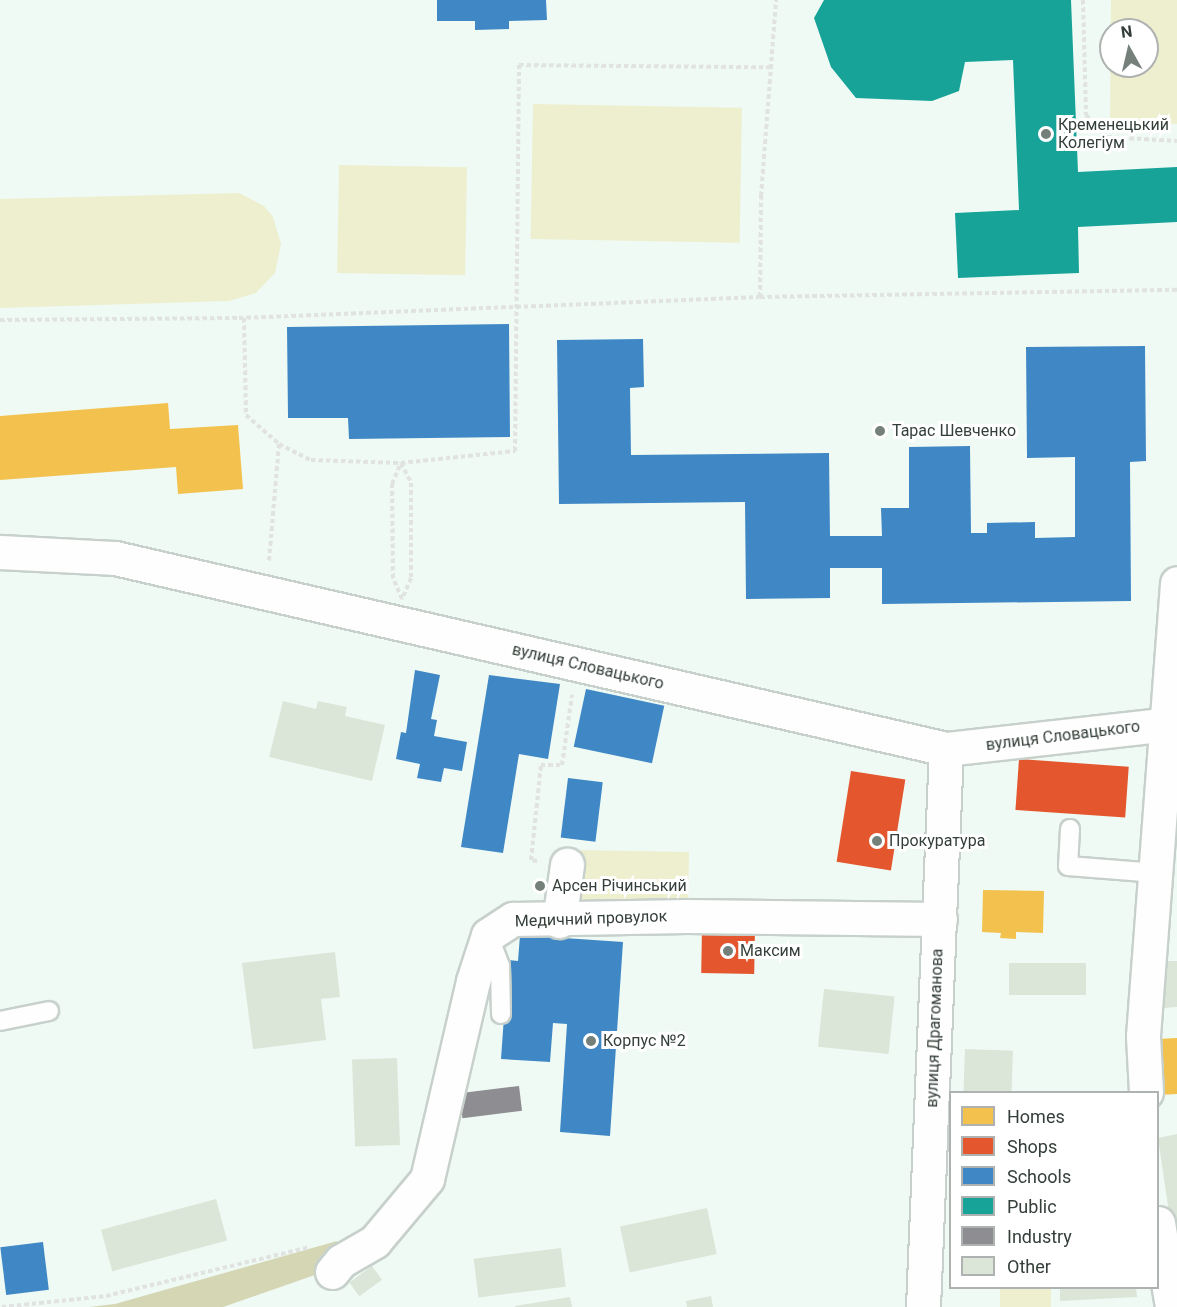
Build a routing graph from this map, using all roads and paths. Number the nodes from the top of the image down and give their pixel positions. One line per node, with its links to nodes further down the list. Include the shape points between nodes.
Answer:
1 (777, 0): 3 (path)
2 (1083, 0): 4 (path, via 1086,116 1107,137)
3 (771, 67): 6 (path, via 760,196); 7 (path, via 519,65)
4 (1177, 141)
5 (1177, 290): 6 (path)
6 (760, 297): 7 (path)
7 (516, 307): 8 (path); 11 (path, via 515,451)
8 (244, 318): 9 (path); 10 (path, via 246,415)
9 (0, 320)
10 (279, 444): 11 (path, via 310,460); 13 (path)
11 (401, 463): 11 (path, via 411,483 411,578 402,599 393,578 392,484)
12 (0, 552): 15 (street, вулиця Словацького, via 115,558)
13 (268, 568)
14 (1177, 583): 16 (street)
15 (577, 664): 17 (street, вулиця Словацького); 19 (path, via 562,765 541,765)
16 (1173, 723): 17 (street, вулиця Словацького); 21 (street)
17 (946, 749): 22 (street, вулиця Драгоманова)
18 (1070, 829): 21 (lane, via 1068,866)
19 (531, 860)
20 (567, 865): 23 (street)
21 (1156, 873): 28 (street, via 1143,1036)
22 (940, 919): 23 (street, Медичний провулок, via 687,916); 32 (street, вулиця Драгоманова)
23 (559, 921): 24 (street, Медичний провулок, via 513,919)
24 (488, 935): 26 (lane, via 500,966); 30 (street, via 473,981 427,1179 375,1241 341,1261)
25 (48, 1011): 27 (lane)
26 (501, 1014)
27 (0, 1021)
28 (1146, 1091)
29 (1159, 1229): 33 (street)
30 (323, 1259): 31 (path, via 106,1296)
31 (2, 1307)
32 (923, 1307)
33 (1172, 1307)

